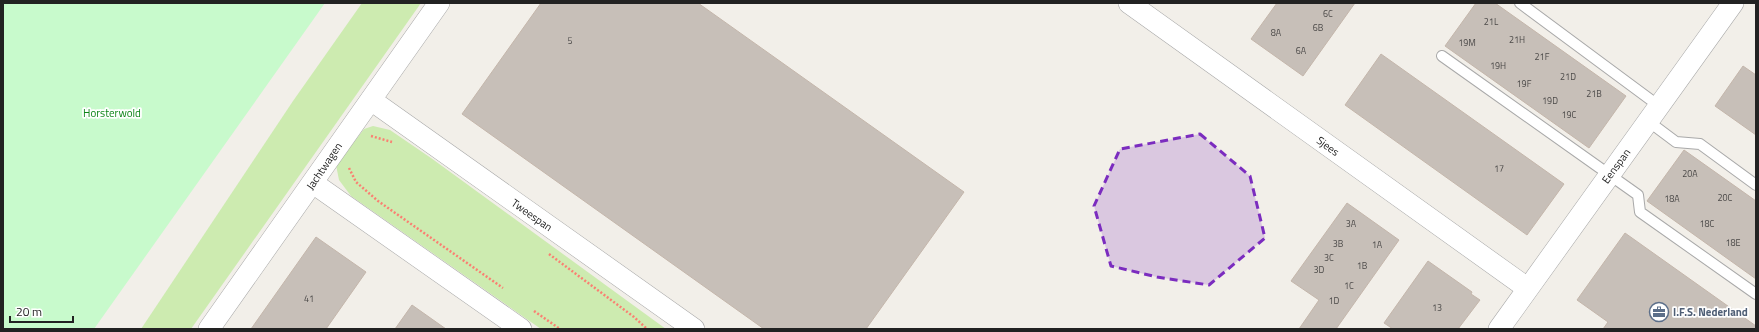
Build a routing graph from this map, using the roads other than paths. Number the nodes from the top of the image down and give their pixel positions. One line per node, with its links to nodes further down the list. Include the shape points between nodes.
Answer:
1 (439, 3): 6 (street, Jachtwagen)
2 (1130, 3): 11 (street, Sjees)
3 (1520, 3): 7 (lane)
4 (1733, 3): 7 (street, Eenspan)
5 (1442, 56): 8 (lane)
6 (371, 100): 9 (street, Jachtwagen); 15 (street, Tweespan)
7 (1653, 113): 8 (street, Eenspan); 10 (lane, via 1676,142 1700,144)
8 (1609, 175): 11 (street, Eenspan); 12 (lane, via 1638,194 1640,212)
9 (313, 183): 13 (street, Jachtwagen); 14 (street)
10 (1756, 185)
11 (1527, 288): 16 (street, Eenspan)
12 (1756, 294)
13 (209, 329)
14 (520, 329)
15 (694, 329)
16 (1499, 329)

